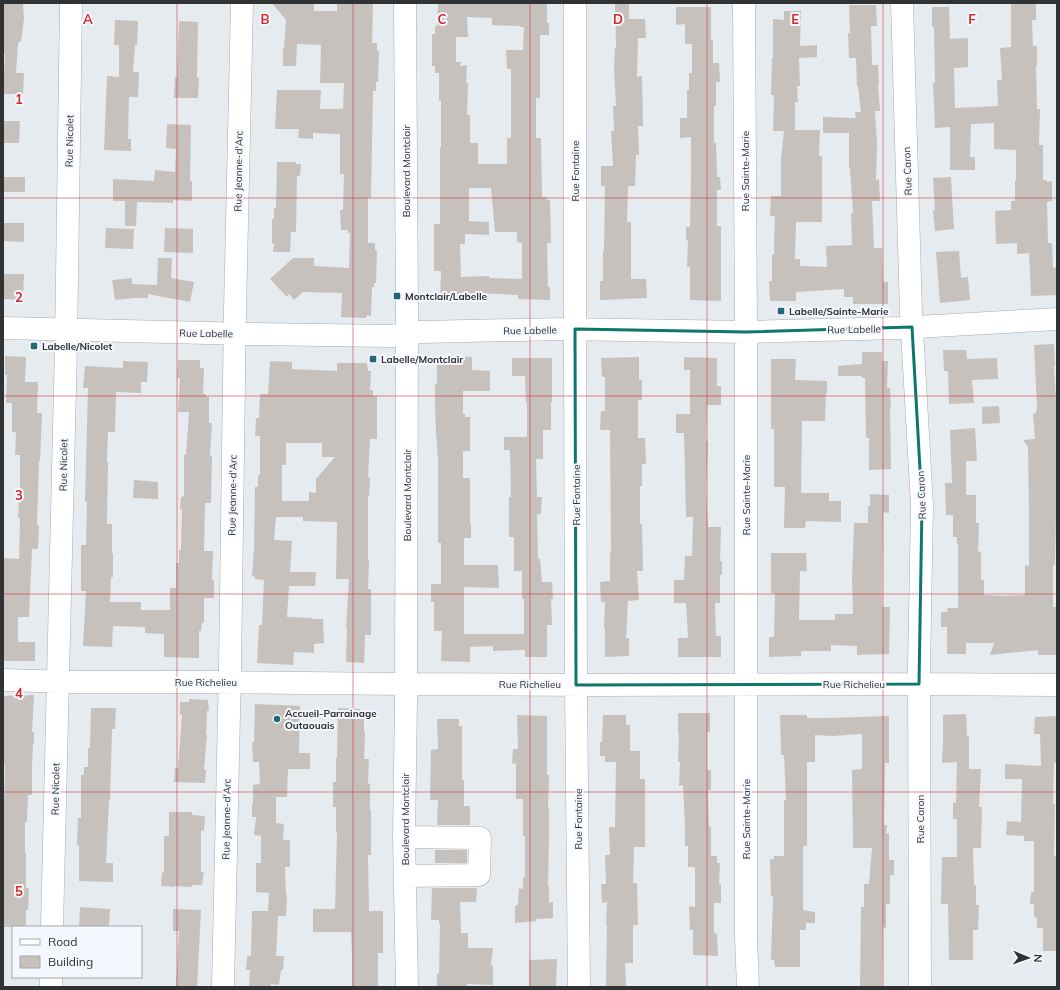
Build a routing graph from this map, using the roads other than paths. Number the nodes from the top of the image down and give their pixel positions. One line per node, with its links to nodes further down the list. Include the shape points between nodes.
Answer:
1 (71, 3): 11 (street, Rue Nicolet)
2 (242, 3): 13 (street, Rue Jeanne-d'Arc)
3 (405, 3): 14 (street, Boulevard Montclair)
4 (575, 3): 10 (street, Rue Fontaine)
5 (744, 3): 12 (street, Rue Sainte-Marie)
6 (902, 3): 8 (street, Rue Caron)
7 (1057, 319): 8 (street, Rue Labelle)
8 (912, 327): 12 (street, Rue Labelle); 21 (street, Rue Caron, via 922,505)
9 (3, 328): 11 (street, Rue Labelle)
10 (575, 329): 12 (street, Rue Labelle); 14 (street, Rue Labelle); 19 (street, Rue Fontaine)
11 (66, 330): 13 (street, Rue Labelle); 16 (street, Rue Nicolet)
12 (746, 332): 20 (street, Rue Sainte-Marie)
13 (235, 334): 14 (street, Rue Labelle); 17 (street, Rue Jeanne-d'Arc)
14 (407, 334): 18 (street, Boulevard Montclair)
15 (3, 680): 16 (street, Rue Richelieu)
16 (58, 681): 17 (street, Rue Richelieu); 25 (street, Rue Nicolet)
17 (229, 682): 18 (street, Rue Richelieu); 26 (street, Rue Jeanne-d'Arc)
18 (406, 684): 19 (street, Rue Richelieu); 23 (street, Boulevard Montclair)
19 (576, 684): 20 (street, Rue Richelieu); 28 (street, Rue Fontaine)
20 (747, 684): 21 (street, Rue Richelieu); 29 (street, Rue Sainte-Marie)
21 (919, 684): 22 (street, Rue Richelieu); 30 (street, Rue Caron)
22 (1057, 685)
23 (404, 837): 24 (street, Boulevard Montclair); 24 (street, via 480,838 479,875)
24 (405, 876): 27 (street, Boulevard Montclair)
25 (52, 926)
26 (222, 987)
27 (407, 987)
28 (579, 987)
29 (748, 987)
30 (920, 987)

